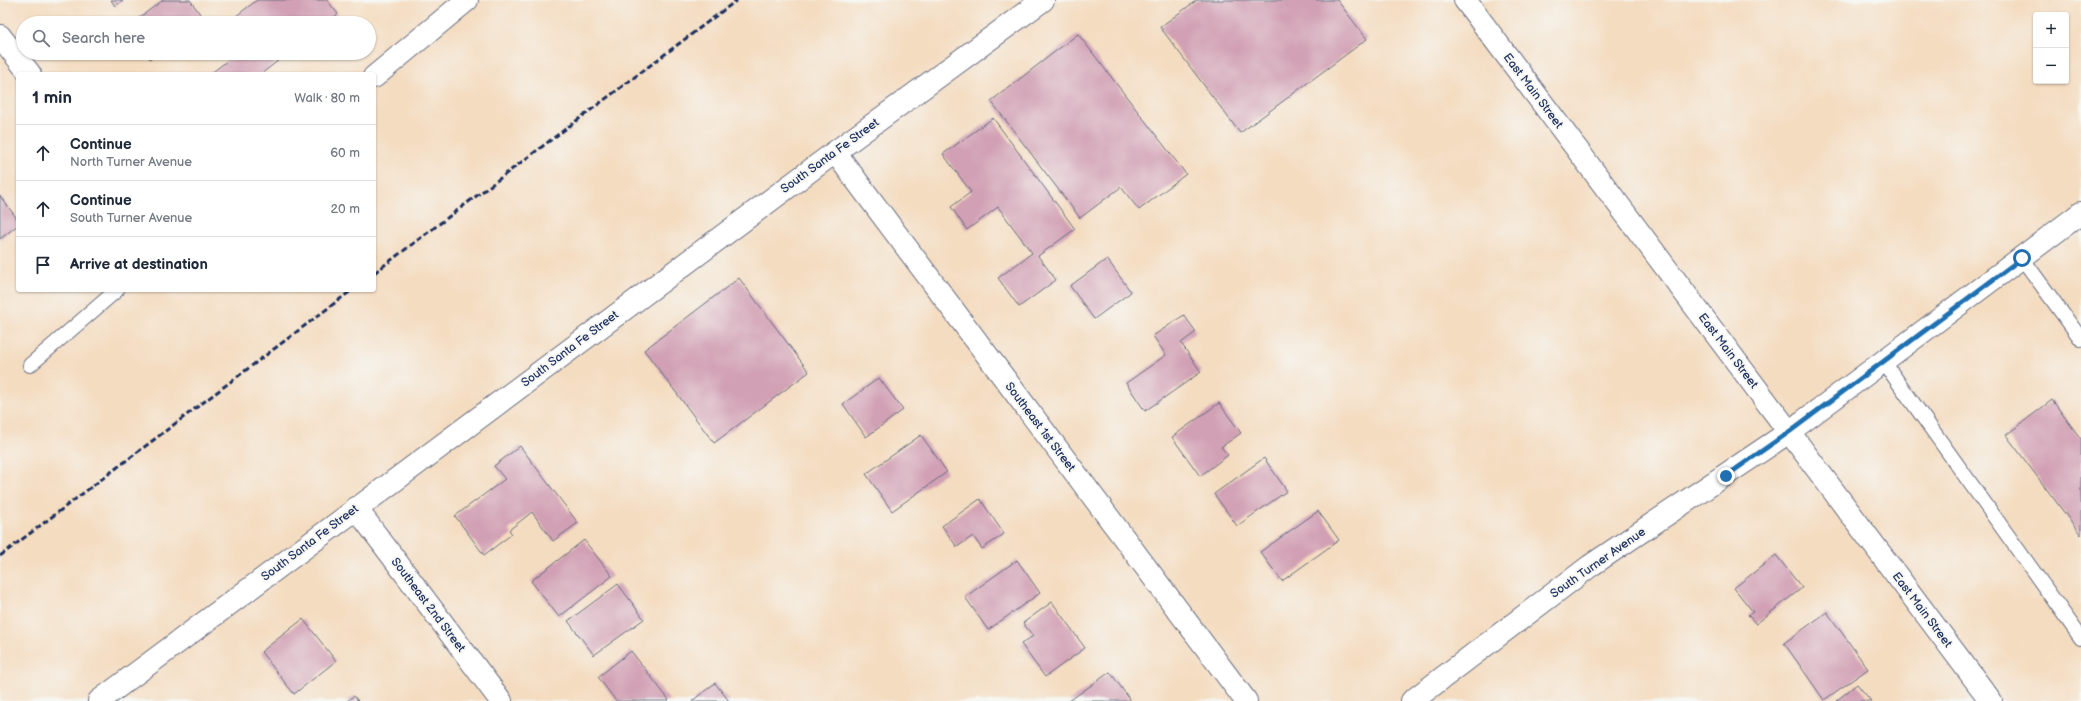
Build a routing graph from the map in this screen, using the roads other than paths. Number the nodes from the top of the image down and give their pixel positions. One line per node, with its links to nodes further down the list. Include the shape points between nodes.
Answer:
1 (467, 0): 8 (street)
2 (1044, 0): 9 (street, South Santa Fe Street)
3 (1465, 0): 16 (street, East Main Street)
4 (0, 36): 5 (street)
5 (16, 56)
6 (19, 60): 7 (street)
7 (28, 72)
8 (376, 75)
9 (835, 152): 17 (street, South Santa Fe Street); 21 (street, Southeast 1st Street)
10 (2081, 213): 11 (street, South Turner Avenue)
11 (2022, 258): 13 (lane); 14 (street, South Turner Avenue)
12 (115, 292): 15 (lane)
13 (2081, 339)
14 (1883, 361): 16 (street, South Turner Avenue); 18 (lane)
15 (30, 365)
16 (1789, 432): 22 (street, South Turner Avenue, via 1590,566); 23 (street, East Main Street)
17 (356, 508): 19 (street, South Santa Fe Street); 20 (street, Southeast 2nd Street)
18 (2081, 638)
19 (99, 701)
20 (501, 701)
21 (1246, 701)
22 (1412, 701)
23 (1991, 701)

